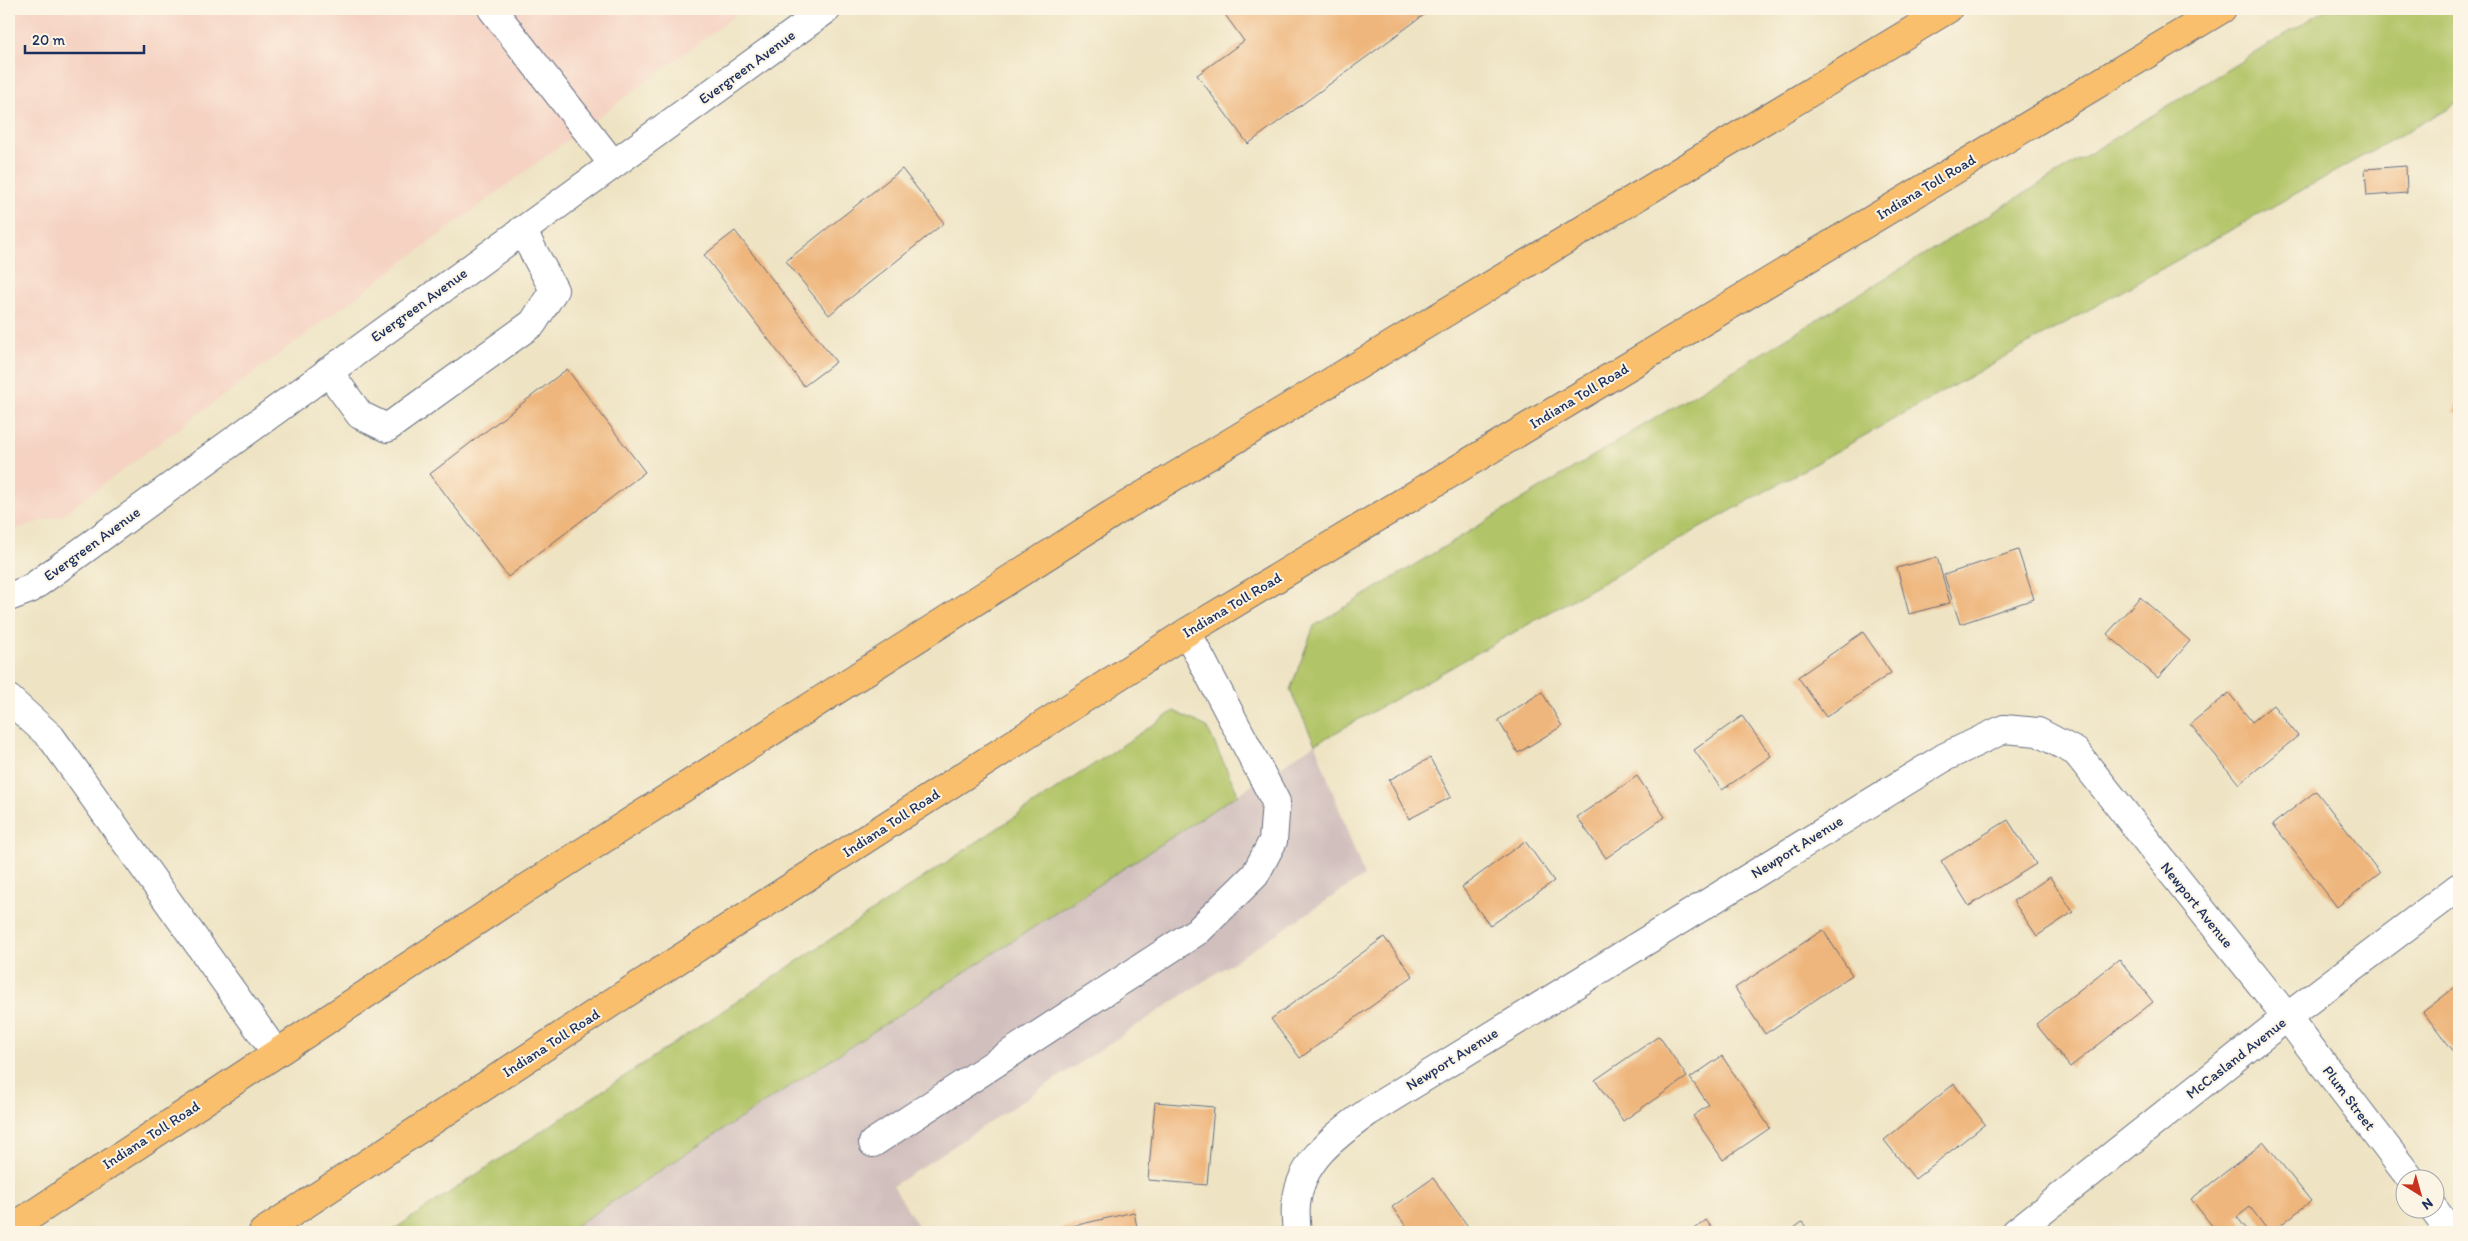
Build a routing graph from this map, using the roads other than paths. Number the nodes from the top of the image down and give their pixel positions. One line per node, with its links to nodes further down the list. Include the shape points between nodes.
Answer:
1 (492, 9): 5 (street)
2 (827, 9): 5 (street, Evergreen Avenue)
3 (1948, 9): 13 (highway, Indiana Toll Road, via 1112,514 522,891)
4 (2222, 9): 9 (highway, Indiana Toll Road)
5 (613, 164): 6 (street, Evergreen Avenue)
6 (522, 230): 7 (street, Evergreen Avenue); 7 (street, via 554,290 533,323 387,428 360,414)
7 (328, 371): 8 (street, Evergreen Avenue, via 30,589)
8 (9, 598)
9 (1188, 632): 14 (street, via 1276,802 1273,841 1254,875 1199,930); 18 (highway, Indiana Toll Road)
10 (9, 699): 13 (street, via 51,737)
11 (2459, 887): 12 (street, McCasland Avenue)
12 (2287, 1017): 15 (street, Plum Street); 19 (street, Newport Avenue, via 2076,752 2038,732 2004,729 1945,757 1368,1112 1330,1140 1305,1171 1296,1205); 20 (street, McCasland Avenue)
13 (276, 1053): 17 (highway, Indiana Toll Road)
14 (873, 1143)
15 (2402, 1168)
16 (2440, 1218): 21 (street)
17 (9, 1230)
18 (263, 1232)
19 (1297, 1232)
20 (2016, 1232)
21 (2451, 1232)

